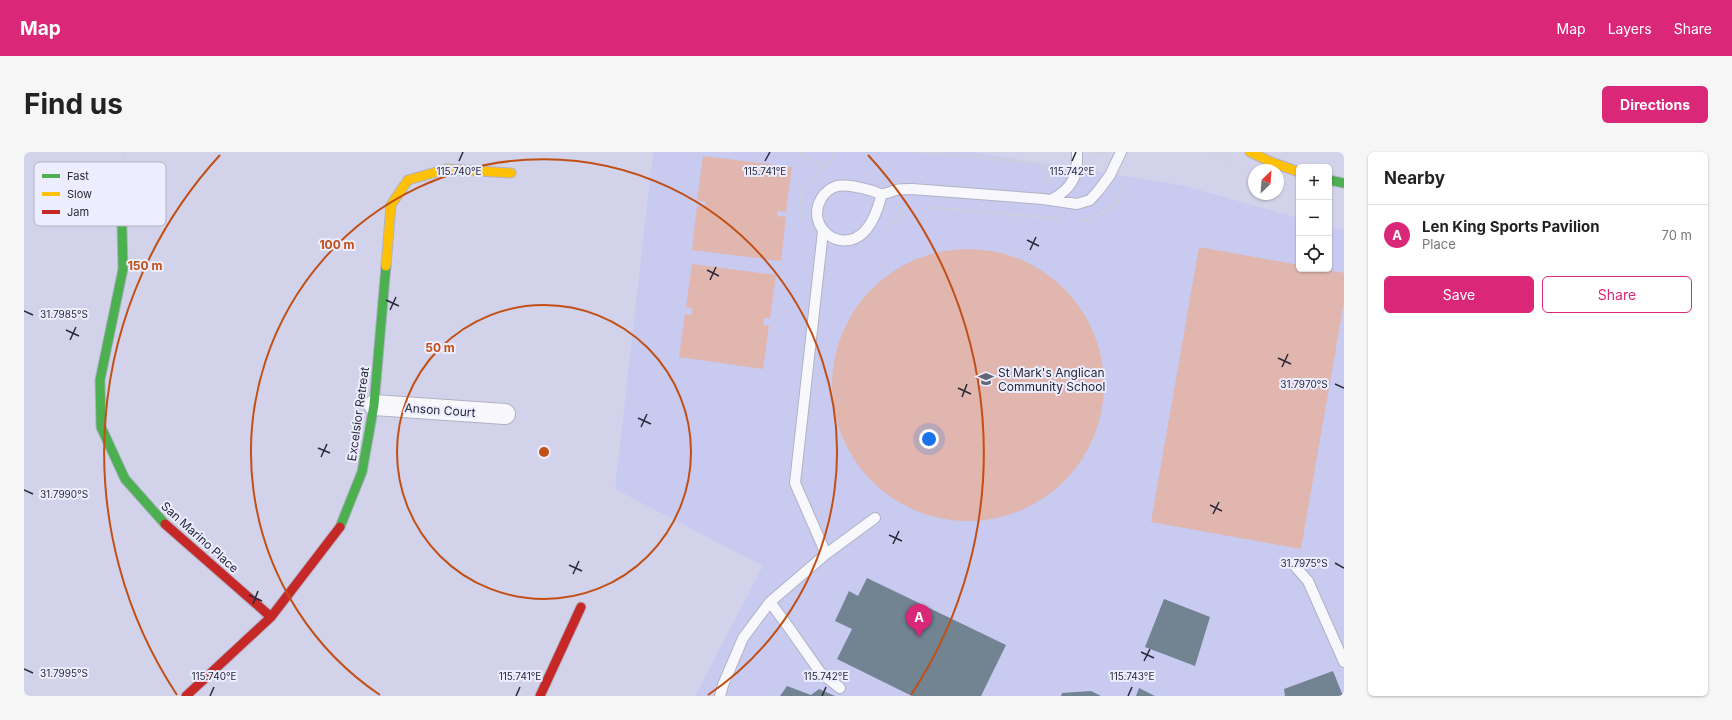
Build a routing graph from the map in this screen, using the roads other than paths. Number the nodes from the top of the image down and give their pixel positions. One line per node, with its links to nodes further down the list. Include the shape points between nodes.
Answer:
1 (1076, 152): 9 (lane, via 1075,177 1063,194)
2 (1121, 152): 9 (lane, via 1110,175 1090,200 1077,204)
3 (1250, 152): 4 (street)
4 (1296, 171)
5 (511, 173): 12 (street, Excelsior Retreat, via 447,169 408,180 390,205)
6 (1332, 181): 7 (street)
7 (1344, 183)
8 (882, 194): 9 (lane, via 912,189); 11 (lane, via 873,218 864,232 848,240 839,240); 11 (lane, via 847,185 828,191 818,205 818,223)
9 (1047, 200)
10 (122, 226): 19 (street, San Marino Place, via 123,269 100,380 101,427 125,479 165,524)
11 (823, 231): 15 (lane, via 795,483)
12 (374, 406): 13 (street, Anson Court); 19 (street, Excelsior Retreat, via 362,472 341,526)
13 (505, 414)
14 (875, 518): 15 (lane)
15 (826, 554): 17 (lane)
16 (1293, 564): 20 (lane, via 1308,581)
17 (770, 602): 21 (lane, via 820,672); 24 (lane, via 743,638)
18 (581, 607): 23 (street)
19 (271, 617): 22 (street, Excelsior Retreat)
20 (1344, 662)
21 (840, 688)
22 (186, 696)
23 (540, 696)
24 (720, 696)

